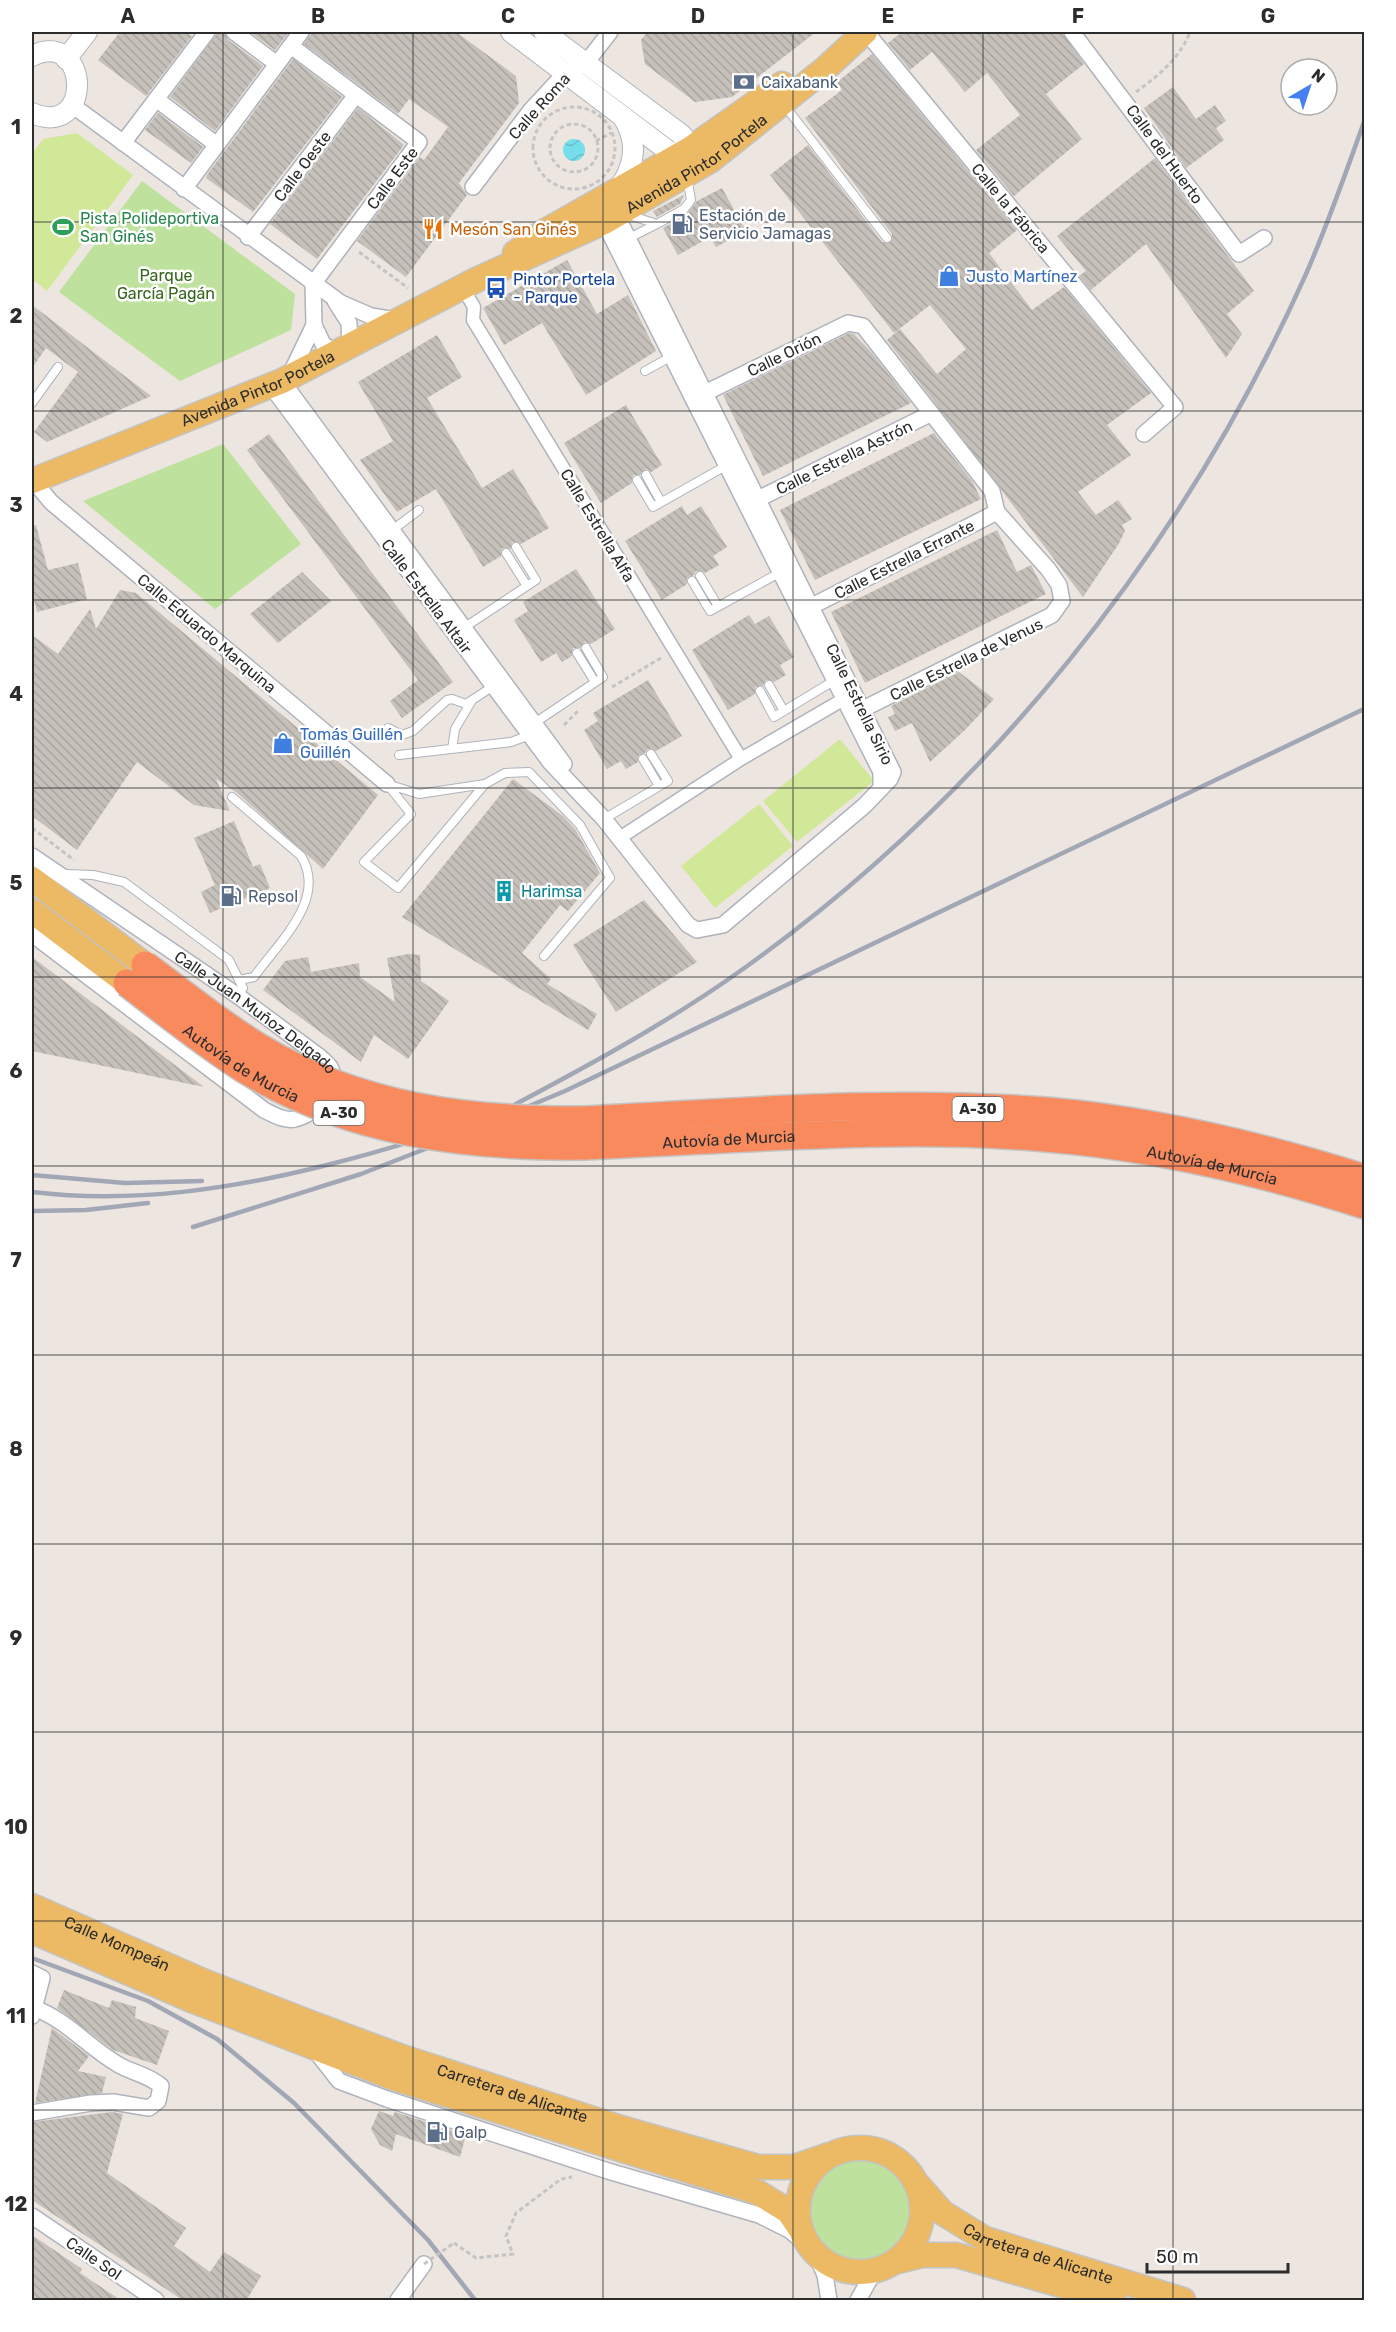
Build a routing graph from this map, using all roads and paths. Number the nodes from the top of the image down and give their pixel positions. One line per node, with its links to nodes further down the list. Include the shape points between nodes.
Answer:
1 (87, 32): 13 (street)
2 (204, 32): 18 (street)
3 (234, 32): 15 (street)
4 (301, 32): 11 (street)
5 (511, 32): 16 (street)
6 (544, 32): 14 (street)
7 (610, 32): 14 (street, Calle Roma)
8 (866, 32): 21 (main road, Avenida Pintor Portela); 27 (main road, Avenida Pintor Portela, via 818,59); 51 (street, Calle la Fábrica, via 1175,407)
9 (1072, 32): 19 (street, Calle del Huerto)
10 (1190, 32): 19 (path, via 1161,74)
11 (291, 46): 15 (street); 17 (street, Calle Este)
12 (32, 56): 13 (street, via 44,52)
13 (66, 59): 20 (street, via 79,82)
14 (586, 63): 16 (street, Calle Roma); 27 (street, via 682,135)
15 (277, 64): 26 (street)
16 (566, 72): 23 (street); 28 (street, Calle Roma, via 531,110)
17 (356, 94): 32 (street, Calle Oeste); 37 (street, Calle Este, via 419,142)
18 (156, 99): 25 (street); 26 (street)
19 (1125, 100): 35 (street, Calle del Huerto, via 1239,254)
20 (72, 105): 22 (street, via 49,117); 25 (street)
21 (779, 106): 27 (main road, Avenida Pintor Portela, via 711,160); 34 (lane)
22 (32, 113)
23 (617, 124): 23 (path, via 585,108 561,109 550,115 537,129 533,149 542,174 564,188 588,187 598,182 612,165); 24 (path); 27 (street); 30 (street, via 634,142)
24 (596, 141): 24 (path, via 588,129 566,125 551,141 551,156 560,168 581,171 593,162)
25 (123, 143): 29 (street)
26 (217, 145): 29 (street)
27 (687, 159): 30 (main road); 31 (lane, via 691,200 684,209)
28 (473, 187)
29 (184, 189): 32 (street)
30 (617, 209): 31 (lane); 33 (street, Calle Estrella Sirio); 38 (main road, Avenida Pintor Portela); 38 (main road, Avenida Pintor Portela, via 544,232); 44 (street, Calle Estrella Sirio)
31 (657, 225): 33 (lane)
32 (248, 237): 37 (street)
33 (628, 238): 44 (street, Calle Estrella Sirio)
34 (886, 238)
35 (1264, 238)
36 (353, 248): 39 (path)
37 (312, 284): 40 (street); 42 (street)
38 (470, 284): 41 (main road, Avenida Pintor Portela); 71 (street, Calle Estrella Alfa, via 473,320)
39 (408, 288)
40 (326, 292): 41 (street, via 340,303 371,316); 43 (street, via 349,323)
41 (402, 320): 43 (main road, Avenida Pintor Portela)
42 (314, 325): 43 (street, via 323,344); 47 (street)
43 (343, 351): 47 (main road, Avenida Pintor Portela)
44 (678, 352): 46 (lane); 48 (street, Calle Estrella Sirio); 52 (street, Calle Estrella Sirio)
45 (58, 367): 49 (lane)
46 (645, 371)
47 (281, 382): 54 (main road, Avenida Pintor Portela); 60 (street, Calle Estrella Altair)
48 (705, 393): 50 (street, Calle Orión, via 848,323 863,326); 52 (street, Calle Estrella Sirio)
49 (32, 403)
50 (930, 414): 56 (street, Calle Estrella Astrón); 59 (street, via 992,491)
51 (1143, 434)
52 (733, 462): 56 (street, Calle Estrella Sirio); 57 (lane); 63 (street, Calle Estrella Sirio)
53 (646, 475): 57 (lane)
54 (32, 480): 92 (street, Calle Eduardo Marquina, via 51,502)
55 (638, 480): 57 (lane, via 653,507)
56 (758, 499): 63 (street, Calle Estrella Sirio)
57 (661, 502)
58 (419, 510): 60 (lane)
59 (997, 512): 68 (street, Calle Estrella Errante); 82 (street, Calle Estrella de Venus, via 1048,569 1062,601 1052,615)
60 (387, 533): 69 (street, Calle Estrella Altair)
61 (516, 548): 66 (lane, via 536,580)
62 (506, 553): 66 (lane)
63 (786, 569): 67 (lane); 68 (street, Calle Estrella Sirio); 73 (street, Calle Estrella Sirio)
64 (700, 576): 67 (lane)
65 (692, 581): 67 (lane, via 710,611)
66 (527, 586): 69 (lane)
67 (718, 606)
68 (812, 606): 73 (street, Calle Estrella Sirio)
69 (460, 631): 74 (street, Calle Estrella Altair)
70 (585, 648): 75 (lane, via 603,677)
71 (674, 650): 78 (path); 91 (street, Calle Estrella Alfa)
72 (578, 653): 75 (lane)
73 (840, 678): 79 (street, Calle Estrella Sirio); 82 (street, Calle Estrella Sirio); 83 (lane)
74 (497, 681): 80 (lane); 86 (street, Calle Estrella Altair)
75 (595, 682): 86 (lane)
76 (769, 686): 83 (lane)
77 (760, 691): 83 (lane, via 774,717)
78 (605, 692)
79 (843, 699): 91 (street); 95 (street, Calle Estrella Sirio, via 881,772)
80 (471, 702): 85 (lane, via 447,700 413,731 402,735); 87 (lane, via 455,729)
81 (585, 704): 84 (path)
82 (863, 709): 95 (street, Calle Estrella Sirio, via 891,763 893,772)
83 (784, 711)
84 (564, 725)
85 (388, 728)
86 (533, 729): 87 (lane, via 512,742); 97 (street, Calle Estrella Altair, via 550,762)
87 (452, 749): 89 (lane)
88 (651, 754): 94 (lane, via 668,781)
89 (399, 755)
90 (643, 759): 94 (lane)
91 (741, 759): 99 (street)
92 (387, 784): 93 (lane, via 419,794); 93 (lane, via 411,814 364,862 398,888)
93 (485, 784): 106 (lane, via 505,773 529,772 580,825 610,878)
94 (659, 786): 97 (lane)
95 (881, 788): 99 (street, Calle Estrella Altair, via 723,925 697,930 688,925)
96 (232, 797): 108 (lane, via 301,856 308,868 310,887 306,904 254,977)
97 (604, 819): 99 (street, Calle Estrella Altair)
98 (32, 828): 101 (path)
99 (618, 839)
100 (32, 856): 102 (street, Calle Juan Muñoz Delgado)
101 (74, 861)
102 (55, 874): 108 (lane, via 93,875 124,882 229,960); 109 (street, Calle Juan Muñoz Delgado)
103 (32, 879): 107 (main road, Calle Juan Muñoz Delgado)
104 (32, 911): 107 (main road)
105 (32, 934): 109 (street, Calle Juan Muñoz Delgado, via 264,1110 279,1118 294,1119 316,1111 328,1094 333,1078 331,1068)
106 (544, 956)
107 (136, 974): 110 (highway, Autovía de Murcia / A-30, bridge, via 306,1072 370,1096 452,1114 565,1120 802,1108 1046,1111 1217,1139); 111 (highway, Autovía de Murcia / A-30, bridge, via 223,1055 295,1096 364,1121 448,1140 556,1147 803,1134 1044,1137 1098,1143 1211,1165)
108 (239, 980): 109 (lane, via 243,988)
109 (238, 996)
110 (1365, 1178)
111 (1365, 1205)
112 (32, 1906): 115 (main road, Calle Mompeán)
113 (32, 1931): 115 (main road, Calle Mompeán)
114 (37, 1976): 116 (street)
115 (198, 1991): 117 (main road, Carretera de Alicante); 119 (main road, Carretera de Alicante, via 745,2164 795,2167)
116 (33, 2013): 118 (street, via 49,2014 119,2065 161,2086 158,2101 149,2108 113,2102)
117 (312, 2047): 120 (street, via 339,2081); 123 (main road, Carretera de Alicante, via 474,2104 749,2189 783,2206)
118 (32, 2113)
119 (829, 2155): 121 (main road, via 855,2147 875,2149 894,2157); 123 (main road, via 812,2169 801,2187 797,2209)
120 (608, 2171): 123 (street, via 759,2215); 124 (path, bridge, via 561,2180 516,2213 506,2236 513,2254 476,2258 454,2243)
121 (913, 2176): 125 (main road, via 922,2204 921,2223 914,2241); 131 (main road, Carretera de Alicante, via 943,2213 985,2239)
122 (32, 2216): 126 (street, Calle Sol)
123 (809, 2244): 125 (main road, via 835,2267 856,2272); 128 (street, via 825,2275)
124 (424, 2264): 127 (street)
125 (891, 2264): 129 (street, via 871,2277); 130 (main road, Carretera de Alicante, via 923,2255 956,2255)
126 (156, 2301)
127 (398, 2301)
128 (829, 2301)
129 (858, 2301)
130 (1114, 2301)
131 (1183, 2301)

